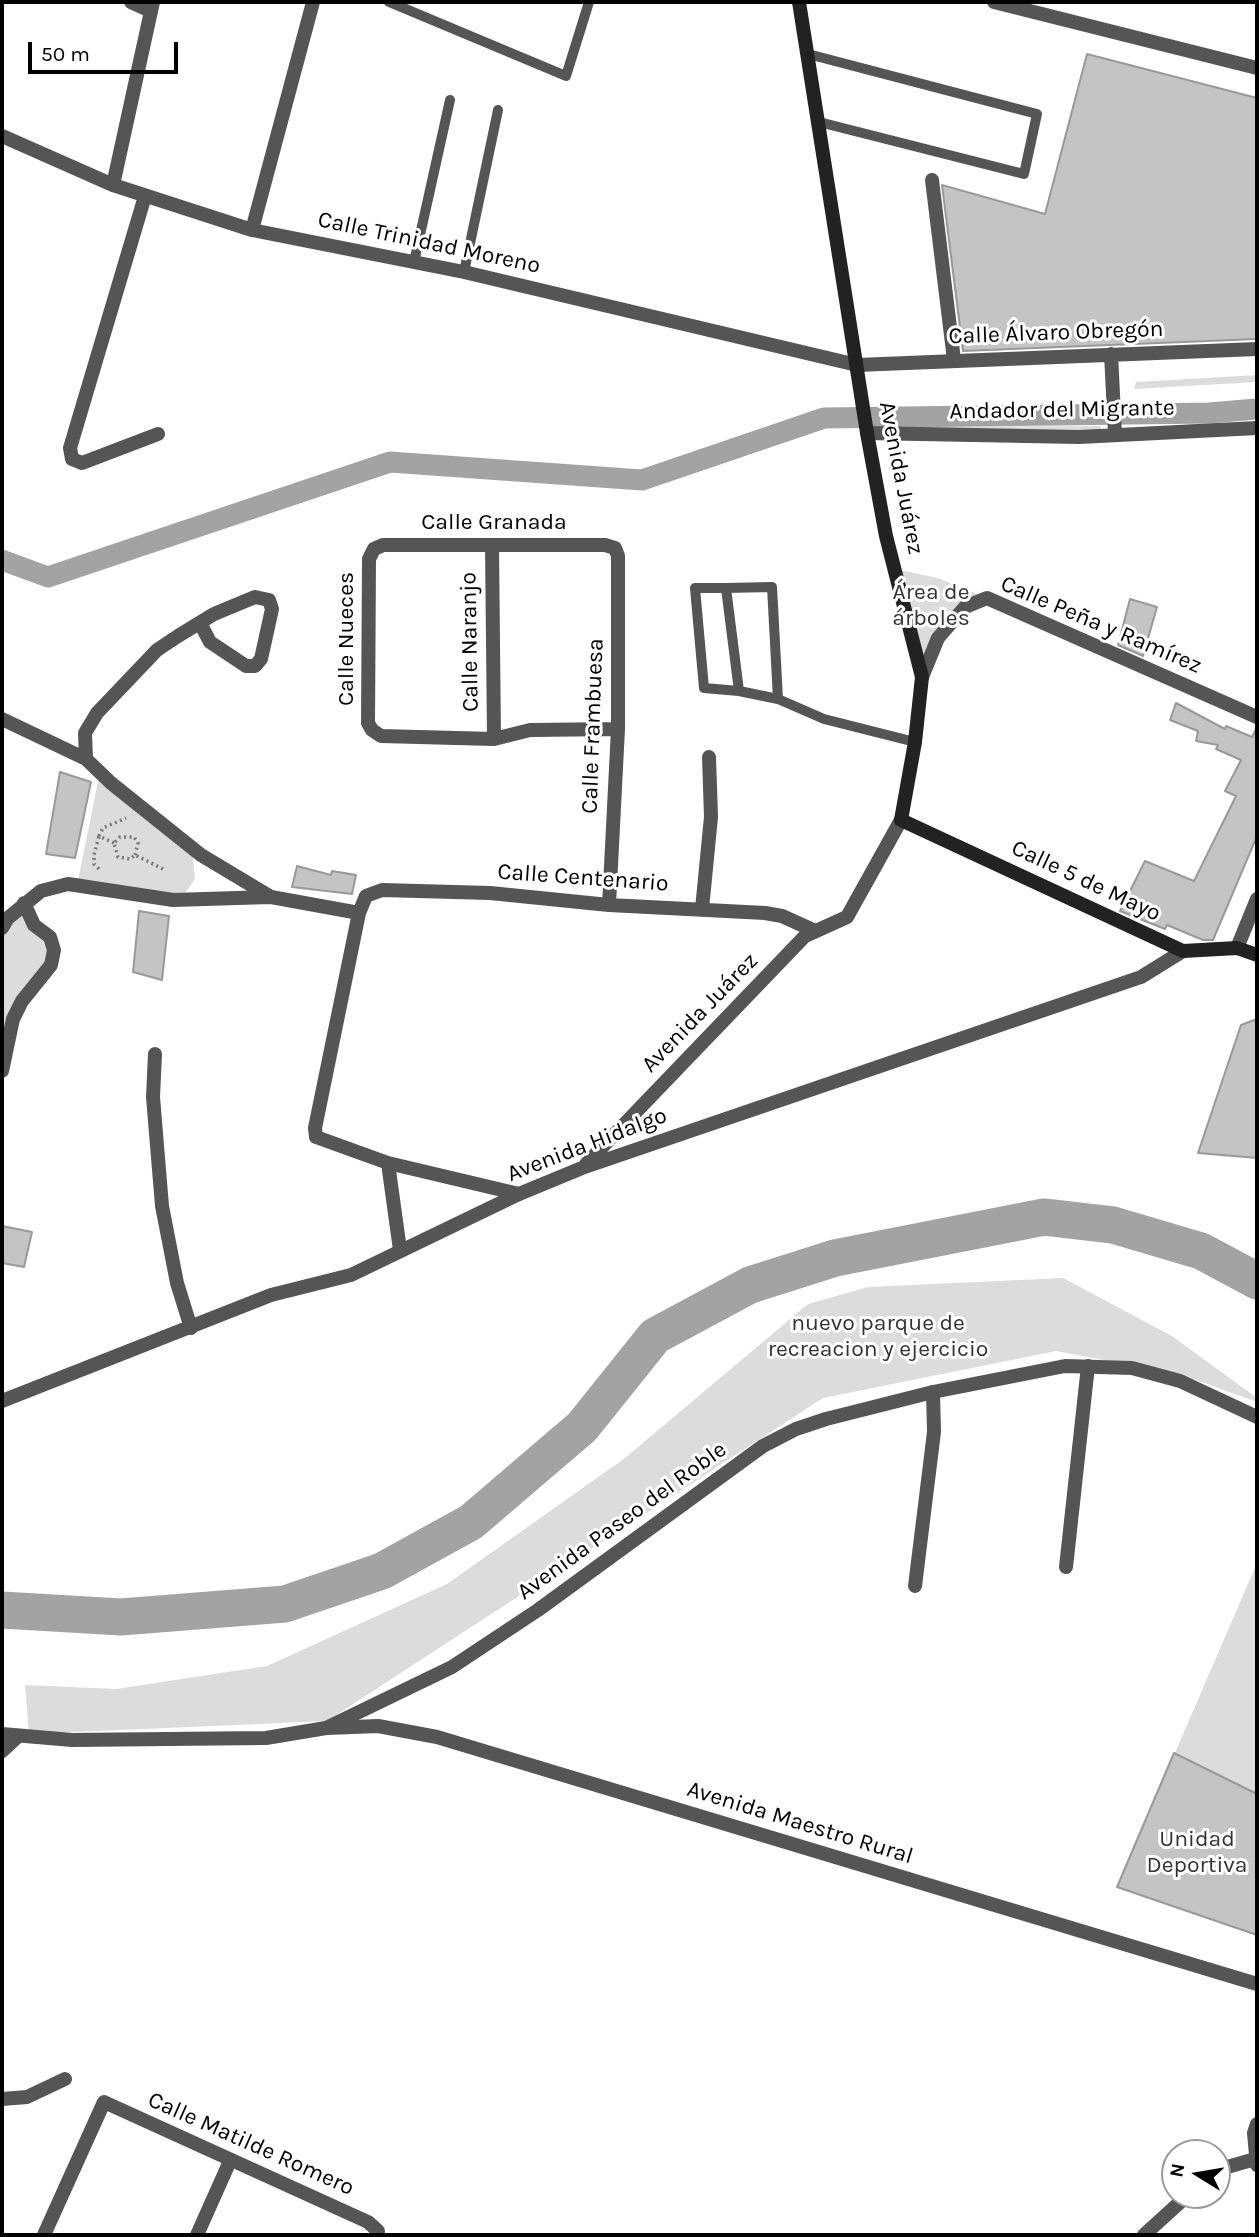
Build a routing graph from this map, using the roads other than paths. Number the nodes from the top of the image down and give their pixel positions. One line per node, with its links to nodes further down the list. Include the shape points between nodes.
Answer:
1 (131, 2): 7 (street)
2 (313, 2): 17 (street)
3 (389, 2): 4 (lane, via 566,76)
4 (589, 2)
5 (799, 2): 8 (main road, Avenida Juárez)
6 (995, 2): 9 (street)
7 (153, 6): 15 (street)
8 (807, 54): 12 (main road, Avenida Juárez); 12 (lane, via 1037,114 1024,174)
9 (1257, 68)
10 (450, 100): 18 (lane)
11 (498, 110): 19 (lane)
12 (818, 122): 23 (main road, Avenida Juárez)
13 (2, 136): 15 (street, Calle Trinidad Moreno)
14 (932, 180): 22 (street)
15 (113, 185): 16 (street, Calle Trinidad Moreno)
16 (145, 196): 17 (street, Calle Trinidad Moreno); 27 (street, via 70,448 72,459 82,463)
17 (252, 230): 18 (street, Calle Trinidad Moreno)
18 (414, 262): 19 (street, Calle Trinidad Moreno)
19 (464, 272): 23 (street, Calle Trinidad Moreno)
20 (1257, 349): 21 (street, Calle Álvaro Obregón)
21 (1111, 354): 22 (street, Calle Álvaro Obregón); 25 (street)
22 (954, 360): 23 (street, Calle Álvaro Obregón)
23 (858, 371): 24 (main road, Avenida Juárez)
24 (866, 428): 25 (street, Andador del Migrante, via 1079,437); 33 (main road, Avenida Juárez, via 886,536)
25 (1114, 428): 26 (street, Andador del Migrante)
26 (1257, 428)
27 (158, 434)
28 (492, 545): 29 (street, Calle Granada); 30 (street, Calle Granada, via 383,545); 39 (street, Calle Naranjo)
29 (615, 548): 38 (street, Calle Frambuesa)
30 (374, 549): 39 (street, Calle Nueces, via 369,559 368,723 372,730 381,736)
31 (726, 588): 34 (lane); 34 (lane, via 695,588 704,688); 35 (lane, via 772,587)
32 (200, 623): 32 (street, via 210,642 246,666 255,666 261,659 272,609 269,600 255,597); 42 (street, via 157,650 97,713 85,733)
33 (922, 677): 36 (street, Calle Peña y Ramírez, via 938,638 965,607 987,598); 40 (main road, Avenida Juárez)
34 (739, 691): 35 (lane)
35 (778, 699): 40 (lane, via 824,719)
36 (1257, 717)
37 (2, 719): 42 (street)
38 (618, 729): 39 (street, via 530,730); 47 (street, Calle Frambuesa)
39 (494, 739)
40 (915, 742): 43 (main road, Avenida Juárez)
41 (709, 757): 48 (street, via 711,817)
42 (86, 759): 44 (street, via 201,855)
43 (901, 820): 51 (street, Avenida Juárez, via 847,917); 53 (main road, Calle 5 de Mayo)
44 (271, 897): 46 (street, via 173,900 68,884 41,891); 49 (street)
45 (1257, 899): 52 (street)
46 (24, 903): 50 (street); 56 (street, via 34,925 50,937 54,950 51,965 13,1019)
47 (609, 905): 48 (street, Calle Centenario); 49 (street, Calle Centenario, via 490,893 382,890 366,897)
48 (702, 909): 51 (street, Calle Centenario, via 774,914)
49 (359, 913): 57 (street, via 315,1128 317,1137)
50 (2, 928)
51 (813, 930): 58 (street, Avenida Juárez)
52 (1237, 948): 53 (main road, Calle 5 de Mayo); 54 (main road, Calle 5 de Mayo)
53 (1183, 951): 58 (street, Avenida Hidalgo, via 1141,977)
54 (1257, 955)
55 (155, 1054): 61 (street, via 153,1097 162,1206)
56 (2, 1071)
57 (388, 1163): 59 (street); 60 (street)
58 (582, 1167): 59 (street, Avenida Hidalgo)
59 (519, 1194): 60 (street, Avenida Hidalgo)
60 (400, 1250): 61 (street, Avenida Hidalgo, via 351,1275 271,1295)
61 (191, 1328): 64 (street, Avenida Hidalgo)
62 (1088, 1366): 63 (street, Avenida Paseo del Roble, via 1065,1366); 65 (street, Avenida Paseo del Roble, via 1132,1368 1180,1381); 66 (street)
63 (933, 1392): 67 (street, via 934,1432); 68 (street, Avenida Paseo del Roble, via 826,1419 763,1446 452,1667)
64 (8, 1400)
65 (1257, 1417)
66 (1066, 1567)
67 (915, 1586)
68 (326, 1728): 69 (street, Avenida Paseo del Roble, via 266,1738); 71 (street, Avenida Maestro Rural, via 378,1726 437,1737)
69 (9, 1736): 70 (street)
70 (2, 1751)
71 (1257, 1984)
72 (65, 2080): 73 (street, via 27,2097)
73 (2, 2099)
74 (1257, 2124): 76 (street)
75 (230, 2161): 79 (street, Calle Matilde Romero, via 368,2222); 80 (street, Calle Matilde Romero, via 104,2102); 81 (street)
76 (1256, 2162): 77 (street)
77 (1231, 2168)
78 (1173, 2209): 82 (street)
79 (378, 2233)
80 (44, 2235)
81 (197, 2235)
82 (1144, 2235)

